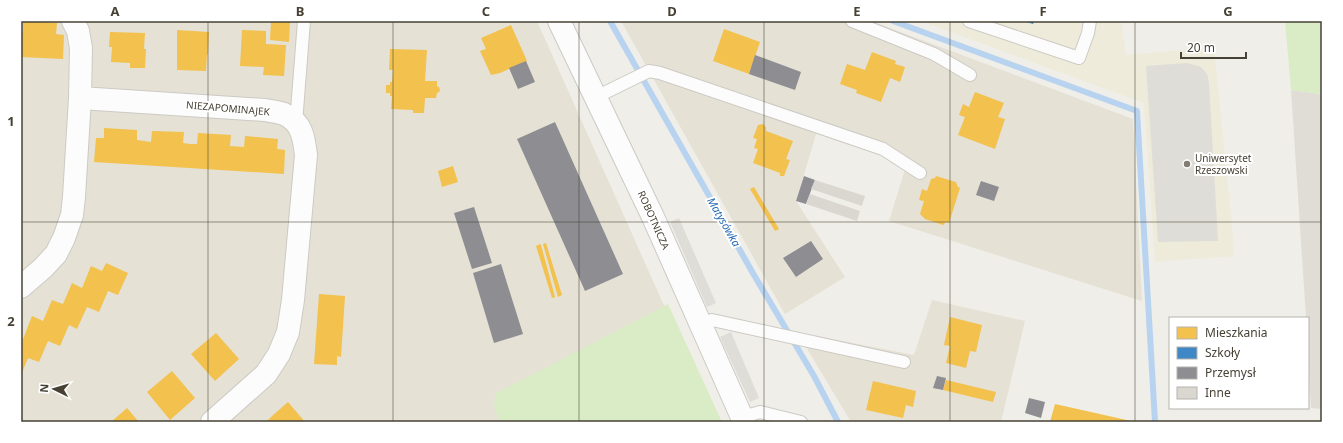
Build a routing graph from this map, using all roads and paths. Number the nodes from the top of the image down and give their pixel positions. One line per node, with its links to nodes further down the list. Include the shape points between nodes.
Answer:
1 (73, 21): 9 (street, via 81,48)
2 (304, 21): 10 (lane)
3 (559, 21): 8 (street, ROBOTNICZA)
4 (852, 21): 7 (lane, via 934,54)
5 (969, 21): 6 (lane, via 1079,58)
6 (1090, 21)
7 (970, 75)
8 (596, 97): 11 (lane, via 649,71 660,73 883,149); 13 (street, ROBOTNICZA)
9 (80, 98): 10 (street, NIEZAPOMINAJEK, via 265,110 284,114); 12 (street, via 72,215 64,238 51,258)
10 (296, 123): 16 (street, via 304,136 306,154 288,332 280,354 266,374)
11 (920, 173)
12 (21, 287)
13 (700, 323): 14 (lane, via 712,320); 15 (street, ROBOTNICZA)
14 (904, 362)
15 (743, 420): 17 (lane, via 760,412)
16 (212, 422)
17 (801, 422)

